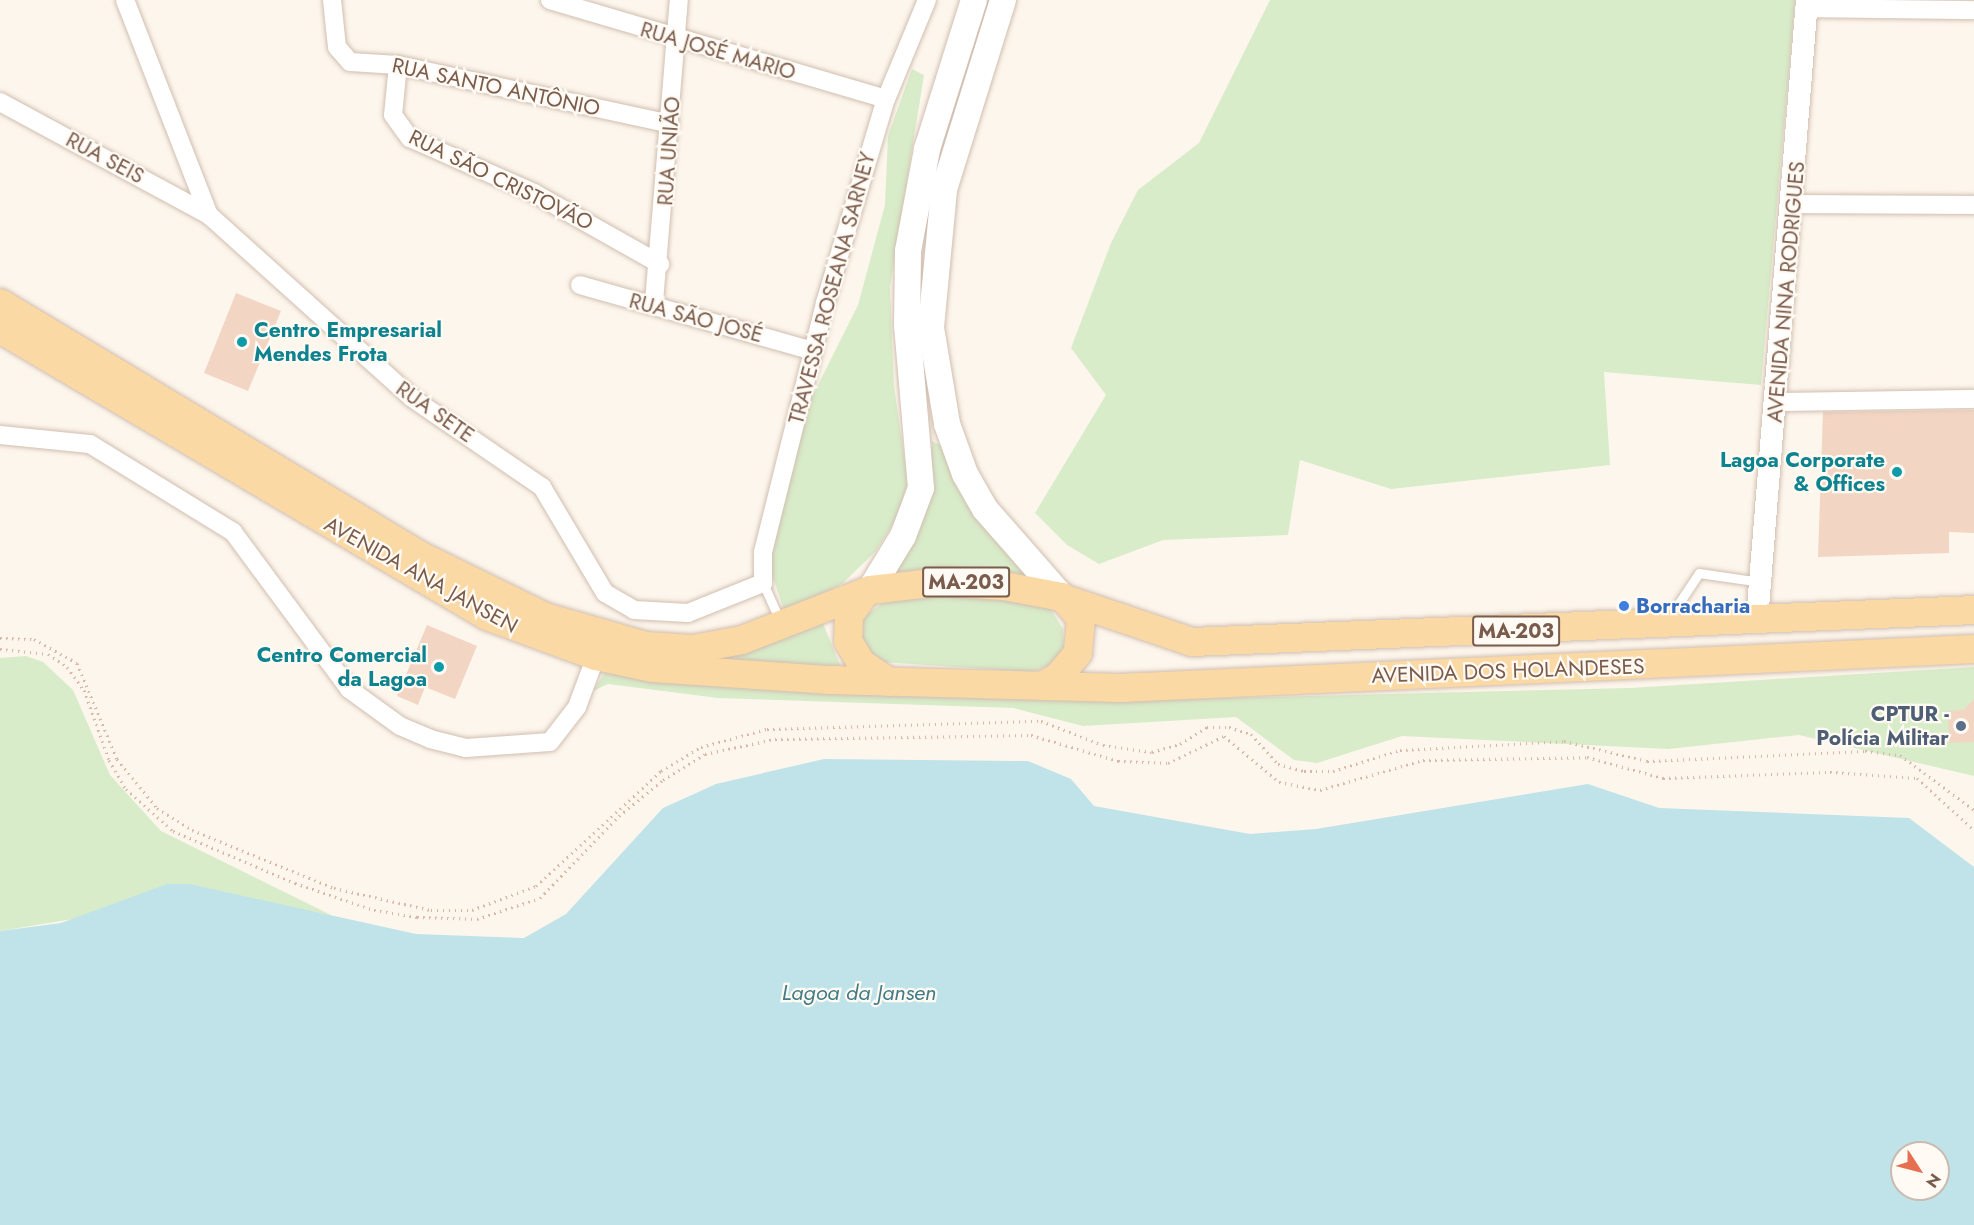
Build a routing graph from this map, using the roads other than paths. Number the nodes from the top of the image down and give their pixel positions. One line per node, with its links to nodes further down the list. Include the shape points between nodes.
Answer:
1 (125, 0): 19 (street, RUA SETE)
2 (333, 0): 13 (street, RUA SANTO ANTÔNIO, via 336,37 346,60)
3 (550, 0): 12 (street, RUA JOSÉ MARIO)
4 (680, 0): 12 (street, RUA UNIÃO)
5 (927, 0): 14 (street, TRAVESSA ROSEANA SARNEY)
6 (972, 0): 10 (main road)
7 (1003, 0): 11 (main road)
8 (1807, 4): 9 (street); 17 (street, AVENIDA NINA RODRIGUES)
9 (1974, 10)
10 (964, 31): 11 (main road); 31 (main road, via 924,159 908,251 907,326 921,488 903,536)
11 (991, 38): 32 (main road, via 943,197 933,273 934,359 946,424 965,474 986,509)
12 (678, 42): 14 (street, RUA JOSÉ MARIO); 16 (street, RUA UNIÃO)
13 (398, 65): 16 (street, RUA SANTO ANTÔNIO); 20 (street, RUA SÃO CRISTOVÃO, via 393,115 410,138 534,193)
14 (886, 99): 25 (street, TRAVESSA ROSEANA SARNEY)
15 (0, 102): 19 (street, RUA SEIS)
16 (670, 124): 20 (street, RUA UNIÃO)
17 (1794, 204): 18 (street); 27 (street, AVENIDA NINA RODRIGUES)
18 (1974, 205)
19 (209, 215): 30 (street, RUA SETE, via 403,391 542,487 605,593 615,601 634,610 688,613)
20 (660, 264): 22 (street, RUA UNIÃO)
21 (580, 285): 22 (street, RUA SÃO JOSÉ)
22 (654, 302): 25 (street, RUA SÃO JOSÉ)
23 (0, 303): 36 (main road, AVENIDA ANA JANSEN, via 454,575 545,617 646,646 693,649 742,640)
24 (0, 329): 38 (main road, AVENIDA ANA JANSEN, via 487,616)
25 (813, 351): 30 (street, TRAVESSA ROSEANA SARNEY, via 763,552)
26 (1974, 399): 27 (street)
27 (1776, 402): 29 (street, AVENIDA NINA RODRIGUES)
28 (0, 435): 38 (street, via 90,444 233,532 349,689 400,726 429,739 466,748 550,742 577,707)
29 (1761, 582): 34 (street, AVENIDA NINA RODRIGUES); 35 (lane, via 1699,573)
30 (763, 583): 36 (lane)
31 (868, 591): 32 (main road, MA-203, via 969,583); 36 (main road, AVENIDA ANA JANSEN); 40 (main road, via 849,615 848,641 861,663)
32 (1064, 598): 35 (main road, AVENIDA DOS HOLANDESES / MA-203, via 1192,642); 41 (main road, via 1081,618 1081,644 1065,670)
33 (1974, 610): 34 (main road, AVENIDA DOS HOLANDESES / MA-203)
34 (1757, 620): 35 (main road, AVENIDA DOS HOLANDESES / MA-203); 39 (main road, via 1752,640 1739,648 1439,661)
35 (1665, 624)
36 (782, 625)
37 (1974, 649): 39 (main road, AVENIDA DOS HOLANDESES / MA-203)
38 (596, 656): 40 (main road, AVENIDA ANA JANSEN, via 701,674)
39 (1404, 675): 41 (main road, AVENIDA DOS HOLANDESES / MA-203)
40 (888, 682): 41 (main road, MA-203)
41 (1041, 686)

